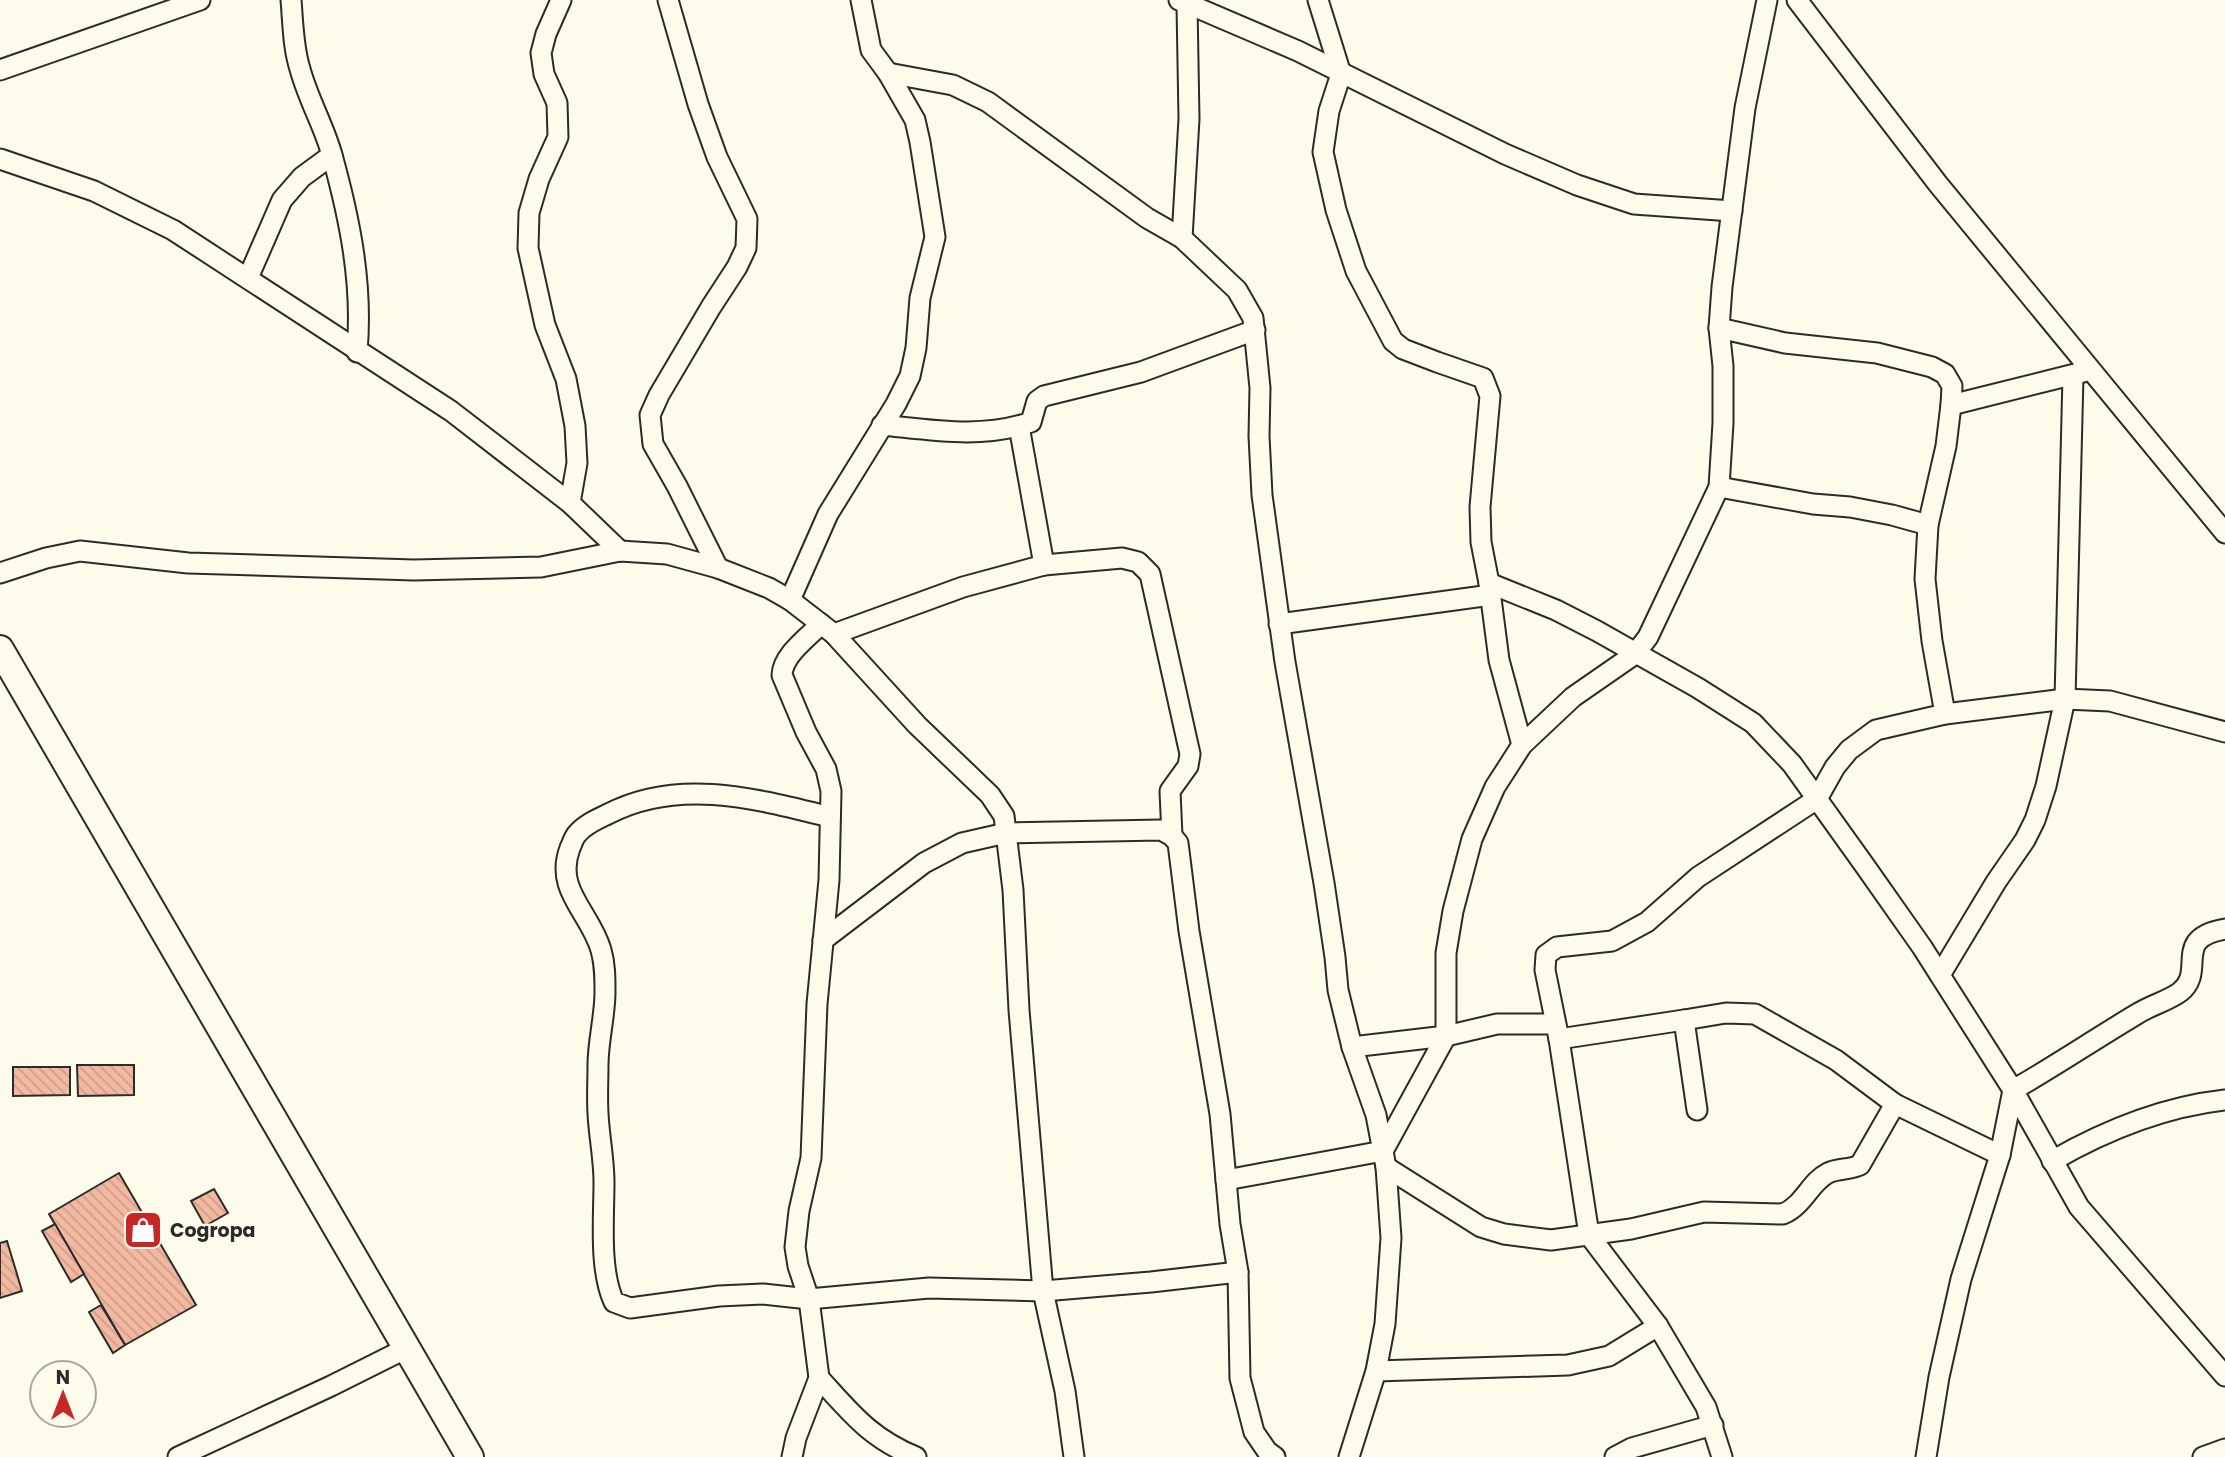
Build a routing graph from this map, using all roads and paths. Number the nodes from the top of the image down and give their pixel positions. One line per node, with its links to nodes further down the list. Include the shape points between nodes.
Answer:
1 (200, 0): 10 (street)
2 (291, 0): 13 (street, via 300,71)
3 (561, 0): 26 (street, via 541,53 556,103 558,137 529,213 528,248 575,426 577,463)
4 (668, 0): 32 (street, via 717,157 747,219 746,248 737,267 650,415 653,444)
5 (861, 0): 11 (street, via 871,50)
6 (1318, 0): 12 (street)
7 (1767, 0): 15 (street, via 1745,108)
8 (1797, 0): 21 (street)
9 (1183, 3): 12 (street); 16 (street, via 1189,119)
10 (0, 69)
11 (888, 73): 16 (street, via 953,85 988,102 1138,212); 23 (street, via 915,120 935,237 920,298 910,376)
12 (1341, 74): 15 (street, via 1577,185 1634,204); 34 (street, via 1322,152 1356,271 1393,341 1483,378 1488,386 1480,542)
13 (332, 155): 17 (street, via 302,177 282,200); 20 (street, via 355,253)
14 (0, 159): 17 (street, via 105,197 173,230)
15 (1732, 211): 18 (street)
16 (1182, 238): 19 (street, via 1237,290)
17 (248, 278): 20 (street)
18 (1719, 328): 22 (street, via 1785,343 1877,353 1932,367 1945,374 1952,386); 25 (street, via 1723,423)
19 (1255, 330): 24 (street, via 1141,372 1044,396 1037,401 1031,422); 36 (street, via 1262,495)
20 (358, 352): 26 (street, via 452,411)
21 (2081, 373): 22 (street); 27 (street); 40 (street)
22 (1951, 405): 28 (street)
23 (882, 425): 24 (street, via 955,432); 35 (street, via 828,514)
24 (1019, 426): 31 (street)
25 (1719, 487): 28 (street, via 1861,509); 39 (street, via 1648,637)
26 (570, 503): 30 (street)
27 (2218, 514): 29 (street)
28 (1928, 525): 41 (street, via 1925,579)
29 (2225, 533)
30 (620, 551): 32 (street, via 667,554); 33 (street, via 541,567 414,570 188,563 80,551)
31 (1044, 565): 37 (street); 47 (street, via 1122,558 1138,562 1150,574 1190,754 1188,766 1170,791)
32 (718, 568): 35 (street)
33 (0, 573)
34 (1490, 589): 36 (street); 39 (street, via 1556,610); 43 (street, via 1499,660)
35 (790, 600): 37 (street)
36 (1279, 624): 54 (street, via 1338,990)
37 (827, 629): 45 (street, via 788,658 782,675 826,769); 46 (street, via 990,795 1004,816)
38 (0, 649): 68 (main road)
39 (1635, 654): 43 (street, via 1573,697); 44 (street, via 1753,723 1793,764)
40 (2065, 699): 41 (street); 42 (street, via 2110,701); 50 (street, via 2035,820)
41 (1945, 714): 44 (street, via 1876,730 1849,750)
42 (2225, 732)
43 (1522, 745): 53 (street, via 1495,787 1472,839 1453,911 1446,953)
44 (1817, 799): 50 (street); 52 (street, via 1698,877 1632,932 1612,941 1556,947 1546,954)
45 (830, 817): 49 (street); 66 (street, via 714,793 665,794 620,808 577,834 566,859 565,875 601,948 605,968 598,1113 608,1289 614,1302 630,1308 719,1296)
46 (1006, 833): 47 (street, via 1161,830); 49 (street, via 961,844 924,863); 65 (street)
47 (1172, 836): 62 (street, via 1178,843 1213,1064)
48 (2225, 929): 55 (street, via 2198,939 2182,991)
49 (823, 940): 66 (street, via 811,1158 795,1247)
50 (1940, 975): 55 (street)
51 (1684, 1020): 52 (street); 57 (street, via 1755,1014 1836,1060); 58 (street)
52 (1557, 1031): 53 (street, via 1497,1024); 63 (street)
53 (1446, 1036): 54 (street); 60 (street)
54 (1352, 1047): 60 (street, via 1376,1115)
55 (2013, 1090): 59 (street); 61 (street)
56 (2225, 1100): 61 (street, via 2190,1104 2139,1120 2092,1138)
57 (1895, 1104): 59 (street); 63 (street, via 1860,1165 1827,1174 1794,1209 1783,1214 1704,1212)
58 (1697, 1110)
59 (2000, 1155): 83 (street, via 1961,1279)
60 (1384, 1159): 62 (street); 63 (street, via 1481,1227 1551,1240); 69 (street, via 1391,1238 1385,1324)
61 (2052, 1161): 70 (street, via 2079,1207)
62 (1226, 1180): 64 (street)
63 (1589, 1235): 67 (street)
64 (1238, 1272): 65 (street); 79 (street, via 1240,1378 1254,1432)
65 (1043, 1291): 66 (street, via 929,1288); 78 (street)
66 (809, 1299): 71 (street)
67 (1658, 1326): 69 (street, via 1609,1356 1568,1365); 72 (street)
68 (407, 1348): 74 (street); 75 (main road)
69 (1376, 1371): 80 (street)
70 (2225, 1376)
71 (819, 1378): 76 (street); 77 (street, via 865,1428)
72 (1713, 1425): 81 (street); 82 (street)
73 (2225, 1449): 84 (street)
74 (178, 1457)
75 (470, 1457)
76 (792, 1457)
77 (916, 1457)
78 (1074, 1457)
79 (1275, 1457)
80 (1349, 1457)
81 (1615, 1457)
82 (1722, 1457)
83 (1926, 1457)
84 (2203, 1457)

